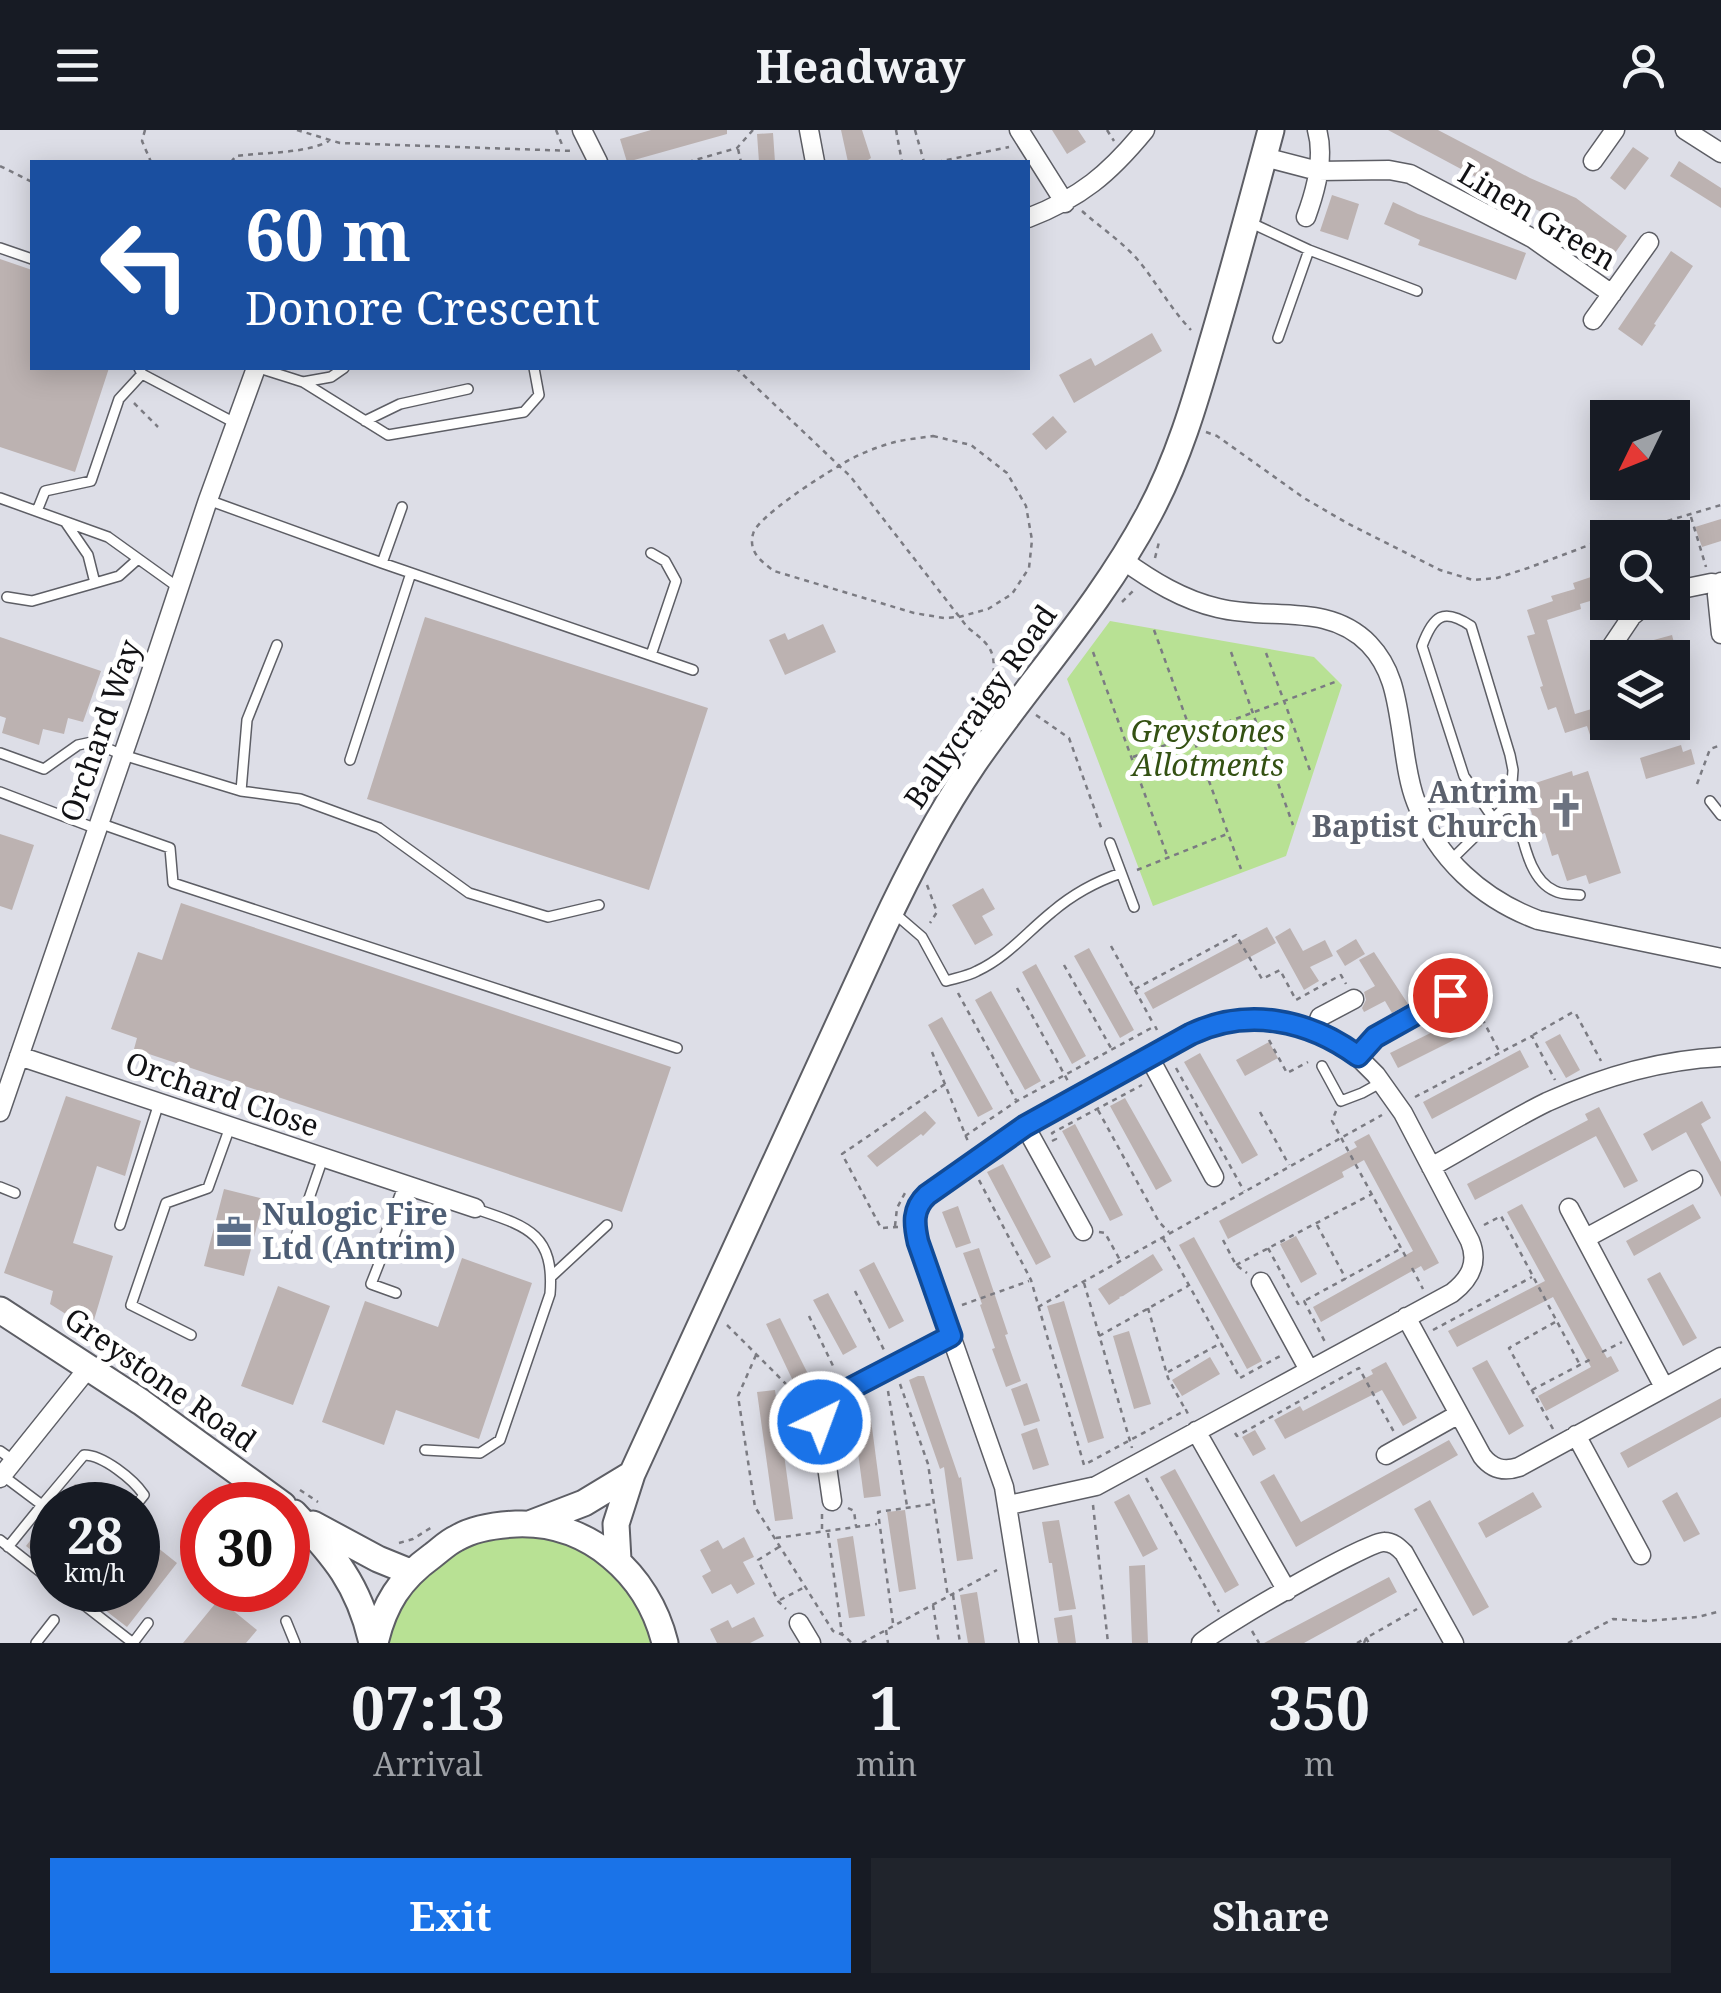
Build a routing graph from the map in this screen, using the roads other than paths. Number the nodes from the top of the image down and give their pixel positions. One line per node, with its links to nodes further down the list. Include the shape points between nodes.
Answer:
1 (582, 130): 10 (street)
2 (808, 130): 12 (street)
3 (1145, 130): 15 (street)
4 (1271, 130): 11 (main road, Ballycraigy Road)
5 (1318, 130): 14 (street)
6 (1615, 130): 13 (street)
7 (1685, 130): 9 (street)
8 (1023, 136): 15 (street)
9 (1721, 153)
10 (595, 157)
11 (1264, 157): 14 (street, Linen Green); 18 (main road, Ballycraigy Road)
12 (815, 160)
13 (1593, 161)
14 (1318, 170): 17 (street); 24 (street, Linen Green, via 1410,174 1532,238)
15 (1068, 200): 16 (street)
16 (1030, 217)
17 (1306, 217)
18 (1246, 221): 21 (lane); 44 (main road, Ballycraigy Road, via 1188,425)
19 (1649, 242): 24 (street, Linen Green)
20 (0, 248): 22 (lane)
21 (1309, 250): 23 (lane); 26 (lane)
22 (30, 258)
23 (1418, 292)
24 (1612, 294): 25 (street, Linen Green)
25 (1593, 320)
26 (1278, 338)
27 (256, 370): 35 (street, Orchard Way)
28 (264, 370): 32 (lane)
29 (341, 370): 32 (lane)
30 (534, 370): 34 (lane, via 539,395 524,412 388,436)
31 (141, 371): 35 (lane); 39 (lane, via 119,399 91,481 44,491)
32 (303, 382): 34 (lane)
33 (468, 389): 34 (lane, via 400,404)
34 (364, 421)
35 (236, 423): 37 (street, Orchard Way)
36 (0, 498): 39 (lane)
37 (208, 500): 43 (lane); 48 (street, Orchard Way)
38 (402, 507): 43 (lane)
39 (36, 511): 40 (lane)
40 (64, 521): 42 (lane, via 108,537); 46 (lane, via 88,554)
41 (651, 553): 53 (lane, via 676,581)
42 (138, 559): 46 (lane, via 119,576); 48 (lane)
43 (382, 563): 45 (lane)
44 (1134, 568): 56 (main road, Ballycraigy Road, via 1074,632); 68 (street, via 1216,608 1314,616 1362,637 1389,672 1416,802)
45 (411, 573): 53 (lane); 59 (lane)
46 (96, 583): 50 (lane, via 32,601)
47 (1717, 583): 49 (street); 51 (street)
48 (178, 588): 58 (street, Orchard Way)
49 (1690, 588)
50 (7, 597)
51 (1721, 634)
52 (277, 645): 60 (lane, via 247,720)
53 (651, 655): 54 (lane)
54 (694, 670)
55 (989, 696): 56 (lane)
56 (1020, 711): 73 (main road, Ballycraigy Road, via 944,808)
57 (0, 753): 58 (lane, via 44,769 92,742)
58 (123, 755): 60 (lane); 66 (street, Orchard Way)
59 (350, 760)
60 (241, 791): 71 (lane, via 300,799 380,828 469,893 548,917)
61 (0, 792): 66 (lane)
62 (1710, 801): 64 (lane)
63 (1510, 808): 65 (lane); 65 (lane, via 1510,756 1472,626 1444,616 1430,626 1422,646 1464,776); 70 (lane, via 1542,884)
64 (1721, 815)
65 (1493, 818): 68 (lane)
66 (98, 826): 78 (lane, via 170,848 174,883); 79 (street, Orchard Way)
67 (1110, 843): 69 (lane)
68 (1450, 861): 74 (street, via 1485,893 1538,920)
69 (1121, 873): 72 (lane); 73 (lane, via 1070,898 993,962 946,980 922,937)
70 (1580, 896)
71 (599, 905)
72 (1134, 908)
73 (891, 910): 121 (main road, Ballycraigy Road)
74 (1721, 958)
75 (1435, 968): 80 (street, via 1458,991 1375,1037)
76 (1354, 999): 77 (street, via 1320,1017)
77 (1315, 1030): 80 (street); 81 (street, via 1265,1020 1219,1023)
78 (677, 1048)
79 (19, 1056): 85 (street, Orchard Close); 86 (street, Orchard Way)
80 (1358, 1056): 84 (street)
81 (1149, 1057): 88 (street); 91 (street)
82 (1721, 1057): 90 (street, via 1610,1078)
83 (1322, 1066): 84 (lane, via 1341,1101)
84 (1382, 1082): 90 (street)
85 (159, 1103): 87 (street, Orchard Close); 98 (lane)
86 (0, 1112)
87 (230, 1126): 89 (street, Orchard Close); 109 (lane, via 208,1188 166,1203 131,1305)
88 (1025, 1126): 100 (street); 110 (street, via 916,1208 922,1255)
89 (323, 1158): 93 (street, Orchard Close); 101 (lane)
90 (1431, 1167): 108 (street, via 1474,1262 1452,1293)
91 (1214, 1176)
92 (1693, 1180): 102 (street)
93 (408, 1186): 96 (street, Orchard Close); 103 (street)
94 (0, 1187): 95 (lane)
95 (15, 1192)
96 (475, 1208): 104 (lane, via 538,1237)
97 (1570, 1208): 102 (street)
98 (120, 1225)
99 (607, 1225): 104 (lane)
100 (1082, 1231)
101 (296, 1236)
102 (1586, 1238): 114 (street)
103 (384, 1251): 106 (lane, via 372,1284)
104 (552, 1276): 118 (lane, via 500,1440 480,1453)
105 (1261, 1282): 113 (street)
106 (396, 1293)
107 (0, 1310): 112 (main road, Greystone Road)
108 (1406, 1317): 113 (street); 115 (street)
109 (191, 1335)
110 (951, 1336): 126 (street, via 832,1398 822,1410); 127 (street)
111 (1721, 1358): 114 (street)
112 (88, 1367): 120 (street); 124 (main road, Greystone Road)
113 (1309, 1370): 116 (street)
114 (1664, 1387): 117 (street)
115 (1459, 1414): 117 (street, via 1482,1456 1500,1469); 119 (street)
116 (1196, 1430): 127 (street, via 1090,1488); 137 (street)
117 (1568, 1439): 133 (street)
118 (425, 1450)
119 (1394, 1451)
120 (4, 1466): 125 (lane)
121 (632, 1474): 131 (main road); 134 (main road, Ballycraigy Road, via 616,1524)
122 (61, 1482): 123 (lane, via 84,1455 96,1455)
123 (133, 1482)
124 (263, 1482)
125 (30, 1493)
126 (832, 1502)
127 (1009, 1505): 148 (street)
128 (310, 1513): 136 (main road, Greystone Road, via 378,1559)
129 (30, 1517): 132 (lane)
130 (310, 1524): 145 (main road, Greystone Road, via 351,1584)
131 (532, 1524): 134 (main road, via 578,1536); 136 (main road, via 458,1536)
132 (4, 1543): 135 (lane)
133 (1642, 1555)
134 (618, 1560): 146 (main road, via 647,1596)
135 (30, 1564)
136 (410, 1572): 145 (main road, via 386,1608)
137 (1287, 1591): 149 (street); 150 (street, via 1367,1547 1395,1544)
138 (94, 1612): 141 (lane, via 133,1642)
139 (54, 1620): 143 (lane)
140 (286, 1621): 144 (lane)
141 (148, 1623)
142 (799, 1623): 147 (street)
143 (36, 1643)
144 (295, 1643)
145 (374, 1643)
146 (664, 1643)
147 (812, 1643)
148 (1028, 1643)
149 (1201, 1643)
150 (1454, 1643)

